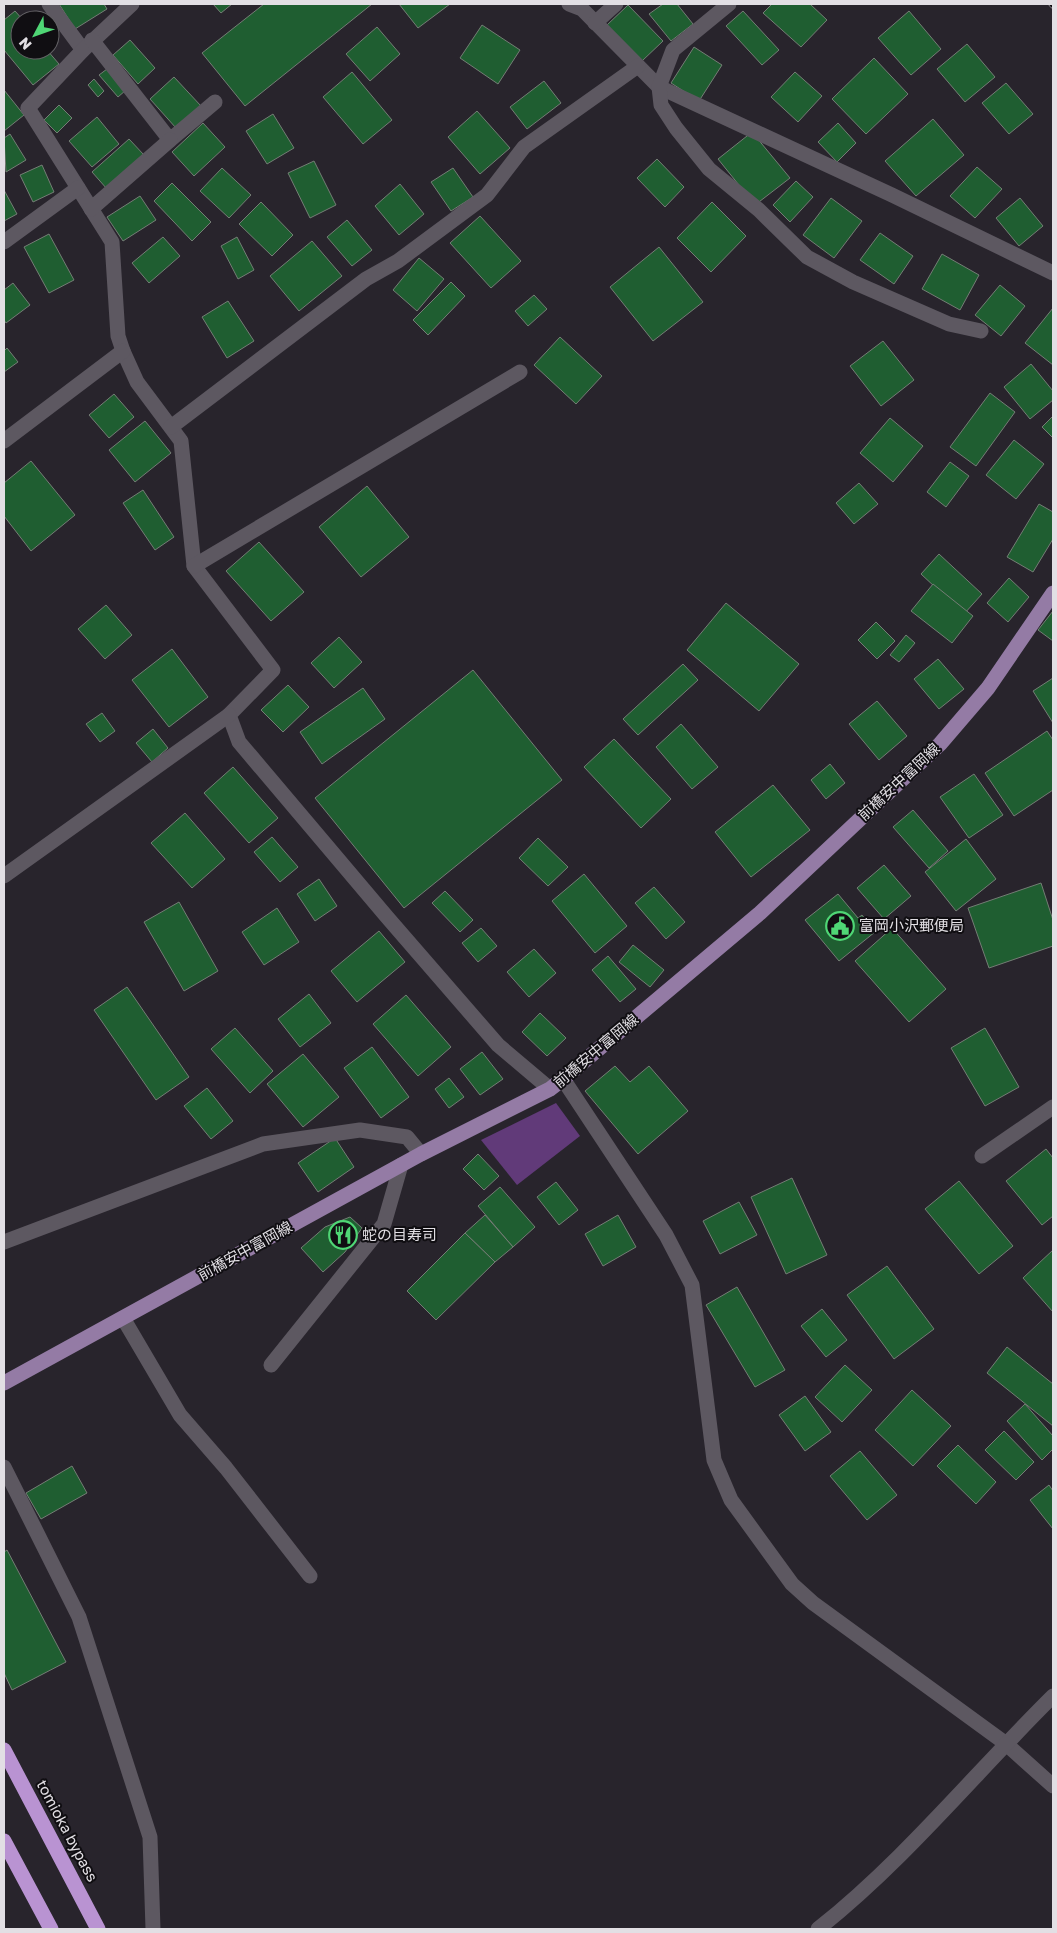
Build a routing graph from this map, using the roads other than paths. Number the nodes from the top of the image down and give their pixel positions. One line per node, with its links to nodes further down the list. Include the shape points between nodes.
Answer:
1 (49, 4): 7 (street)
2 (132, 4): 7 (street)
3 (569, 4): 6 (street, via 582,9)
4 (616, 4): 6 (street)
5 (729, 4): 9 (street, via 674,50)
6 (595, 23): 8 (street)
7 (88, 45): 11 (street); 12 (street, via 28,108)
8 (638, 66): 9 (street); 19 (street, via 524,147 487,194 398,261 366,278)
9 (659, 87): 15 (street); 16 (street, via 661,104 709,169 759,210 807,256 853,282 949,324)
10 (214, 102): 11 (street)
11 (170, 140): 13 (street)
12 (78, 188): 13 (street); 14 (street)
13 (91, 209): 17 (street, via 112,242 118,336)
14 (4, 242)
15 (1053, 273)
16 (981, 331)
17 (123, 351): 19 (street, via 137,382); 20 (street)
18 (520, 372): 21 (street)
19 (171, 427): 21 (street, via 181,441)
20 (4, 440)
21 (194, 566): 23 (street, via 273,670)
22 (1053, 593): 25 (main road, 前橋安中富岡線, via 988,688 940,744 760,913)
23 (229, 715): 24 (street); 26 (street, via 239,742 387,917 498,1045)
24 (4, 876)
25 (563, 1079): 26 (main road, 前橋安中富岡線); 38 (street, via 666,1235 692,1285 714,1460 731,1500 792,1584 813,1603)
26 (550, 1089): 28 (main road, 前橋安中富岡線)
27 (1053, 1107): 29 (street)
28 (421, 1154): 30 (main road, 前橋安中富岡線); 31 (street, via 407,1137 360,1130 263,1144)
29 (982, 1156)
30 (401, 1165): 32 (main road, 前橋安中富岡線); 33 (street, via 384,1224)
31 (4, 1242)
32 (123, 1318): 34 (main road, 前橋安中富岡線); 36 (street, via 180,1415)
33 (271, 1364)
34 (4, 1383)
35 (4, 1468): 44 (street, via 79,1617 150,1837)
36 (310, 1576)
37 (1053, 1696): 38 (street)
38 (1005, 1743): 40 (street); 45 (street, via 900,1857)
39 (4, 1750): 43 (highway, tomioka bypass)
40 (1053, 1786)
41 (4, 1841): 42 (highway)
42 (51, 1929)
43 (98, 1929)
44 (153, 1929)
45 (818, 1929)

